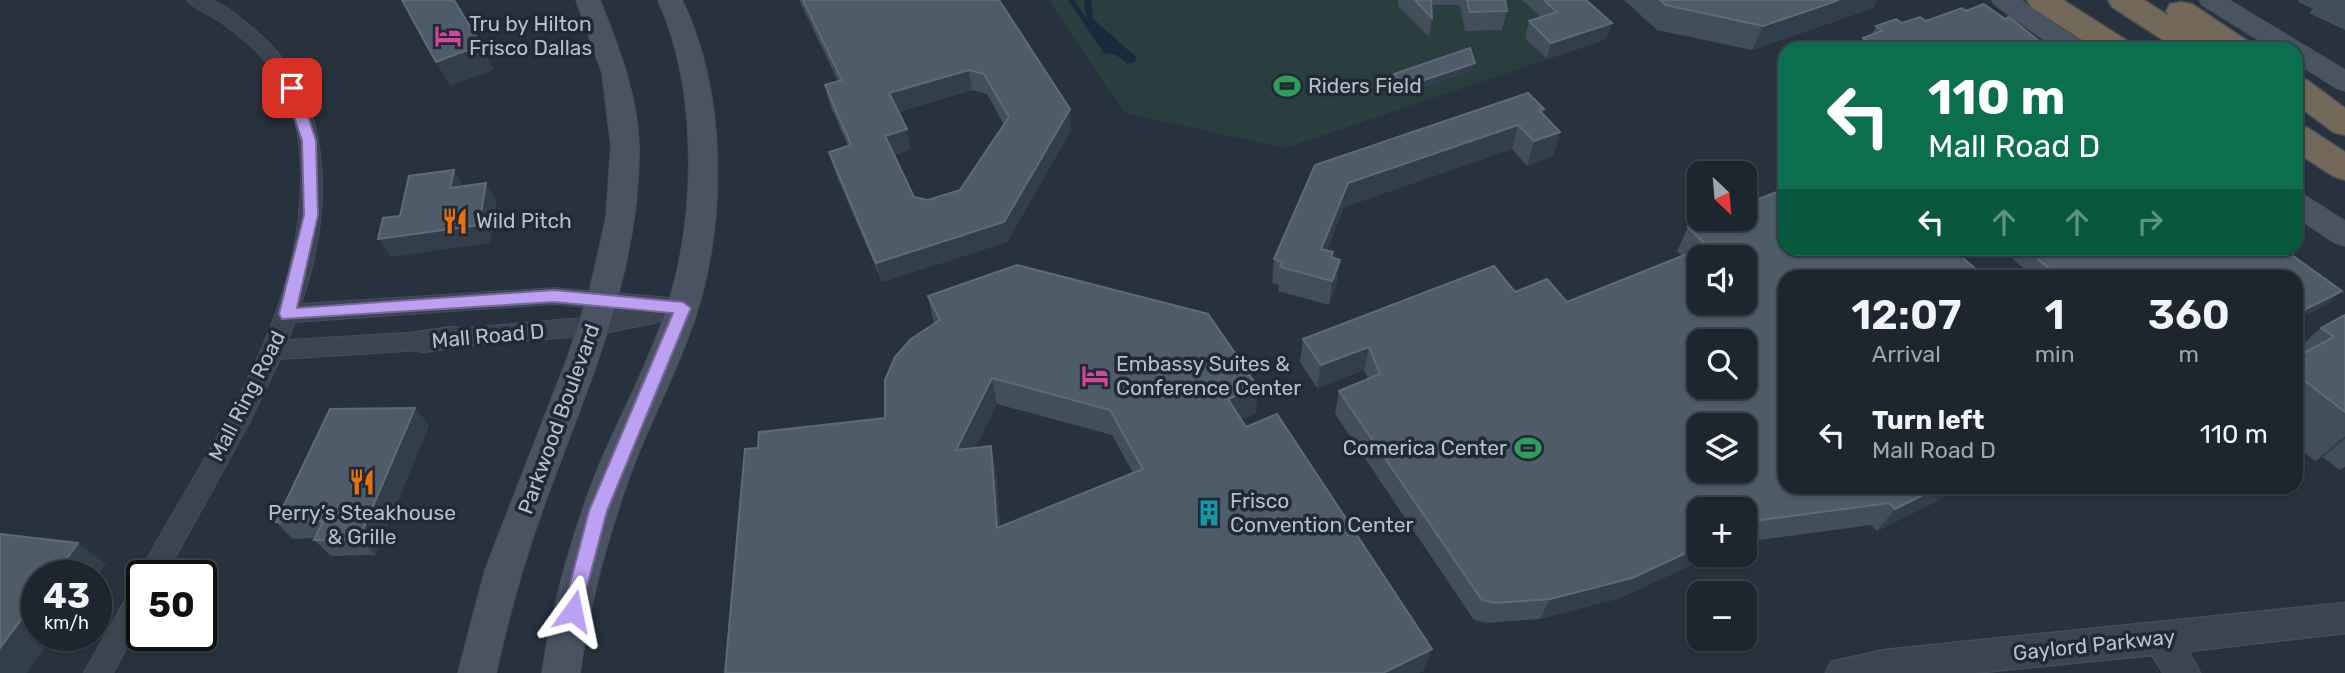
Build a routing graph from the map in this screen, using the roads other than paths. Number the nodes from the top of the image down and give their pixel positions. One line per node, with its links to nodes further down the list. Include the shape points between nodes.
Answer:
1 (196, 0): 29 (street, Mall Ring Road, via 242,29 275,62 289,82 309,141 311,215)
2 (588, 0): 30 (main road, Parkwood Boulevard, via 604,32 622,99 626,136 626,183 618,235)
3 (670, 0): 28 (main road, via 687,37 699,88 703,162)
4 (2004, 0): 10 (main road)
5 (2042, 0): 11 (highway)
6 (2087, 0): 12 (highway)
7 (2123, 0): 13 (highway)
8 (2165, 0): 14 (highway)
9 (2211, 0): 15 (main road)
10 (2064, 42)
11 (2107, 42)
12 (2151, 42)
13 (2188, 42)
14 (2228, 42)
15 (2280, 42)
16 (2303, 56): 17 (main road)
17 (2345, 82)
18 (2303, 93): 20 (highway)
19 (2303, 115): 22 (highway)
20 (2345, 124)
21 (2303, 141): 24 (highway)
22 (2345, 142)
23 (2303, 164): 25 (highway)
24 (2345, 168)
25 (2345, 190)
26 (2303, 208): 27 (main road)
27 (2345, 235)
28 (683, 308): 30 (street, Mall Road D); 40 (main road, via 598,511)
29 (287, 314): 30 (street, Mall Road D, via 554,296); 33 (street, Mall Ring Road)
30 (598, 314): 31 (street, Mall Road D); 39 (main road, Parkwood Boulevard, via 502,571)
31 (453, 338): 32 (street, Mall Road D)
32 (423, 341): 33 (street, Mall Road D)
33 (272, 350): 34 (street, Mall Ring Road)
34 (160, 560)
35 (2345, 618): 37 (street, Gaylord Parkway)
36 (126, 623): 38 (street)
37 (2160, 639): 41 (street, Gaylord Parkway); 42 (street)
38 (98, 673)
39 (477, 673)
40 (561, 673)
41 (1843, 673)
42 (2183, 673)

